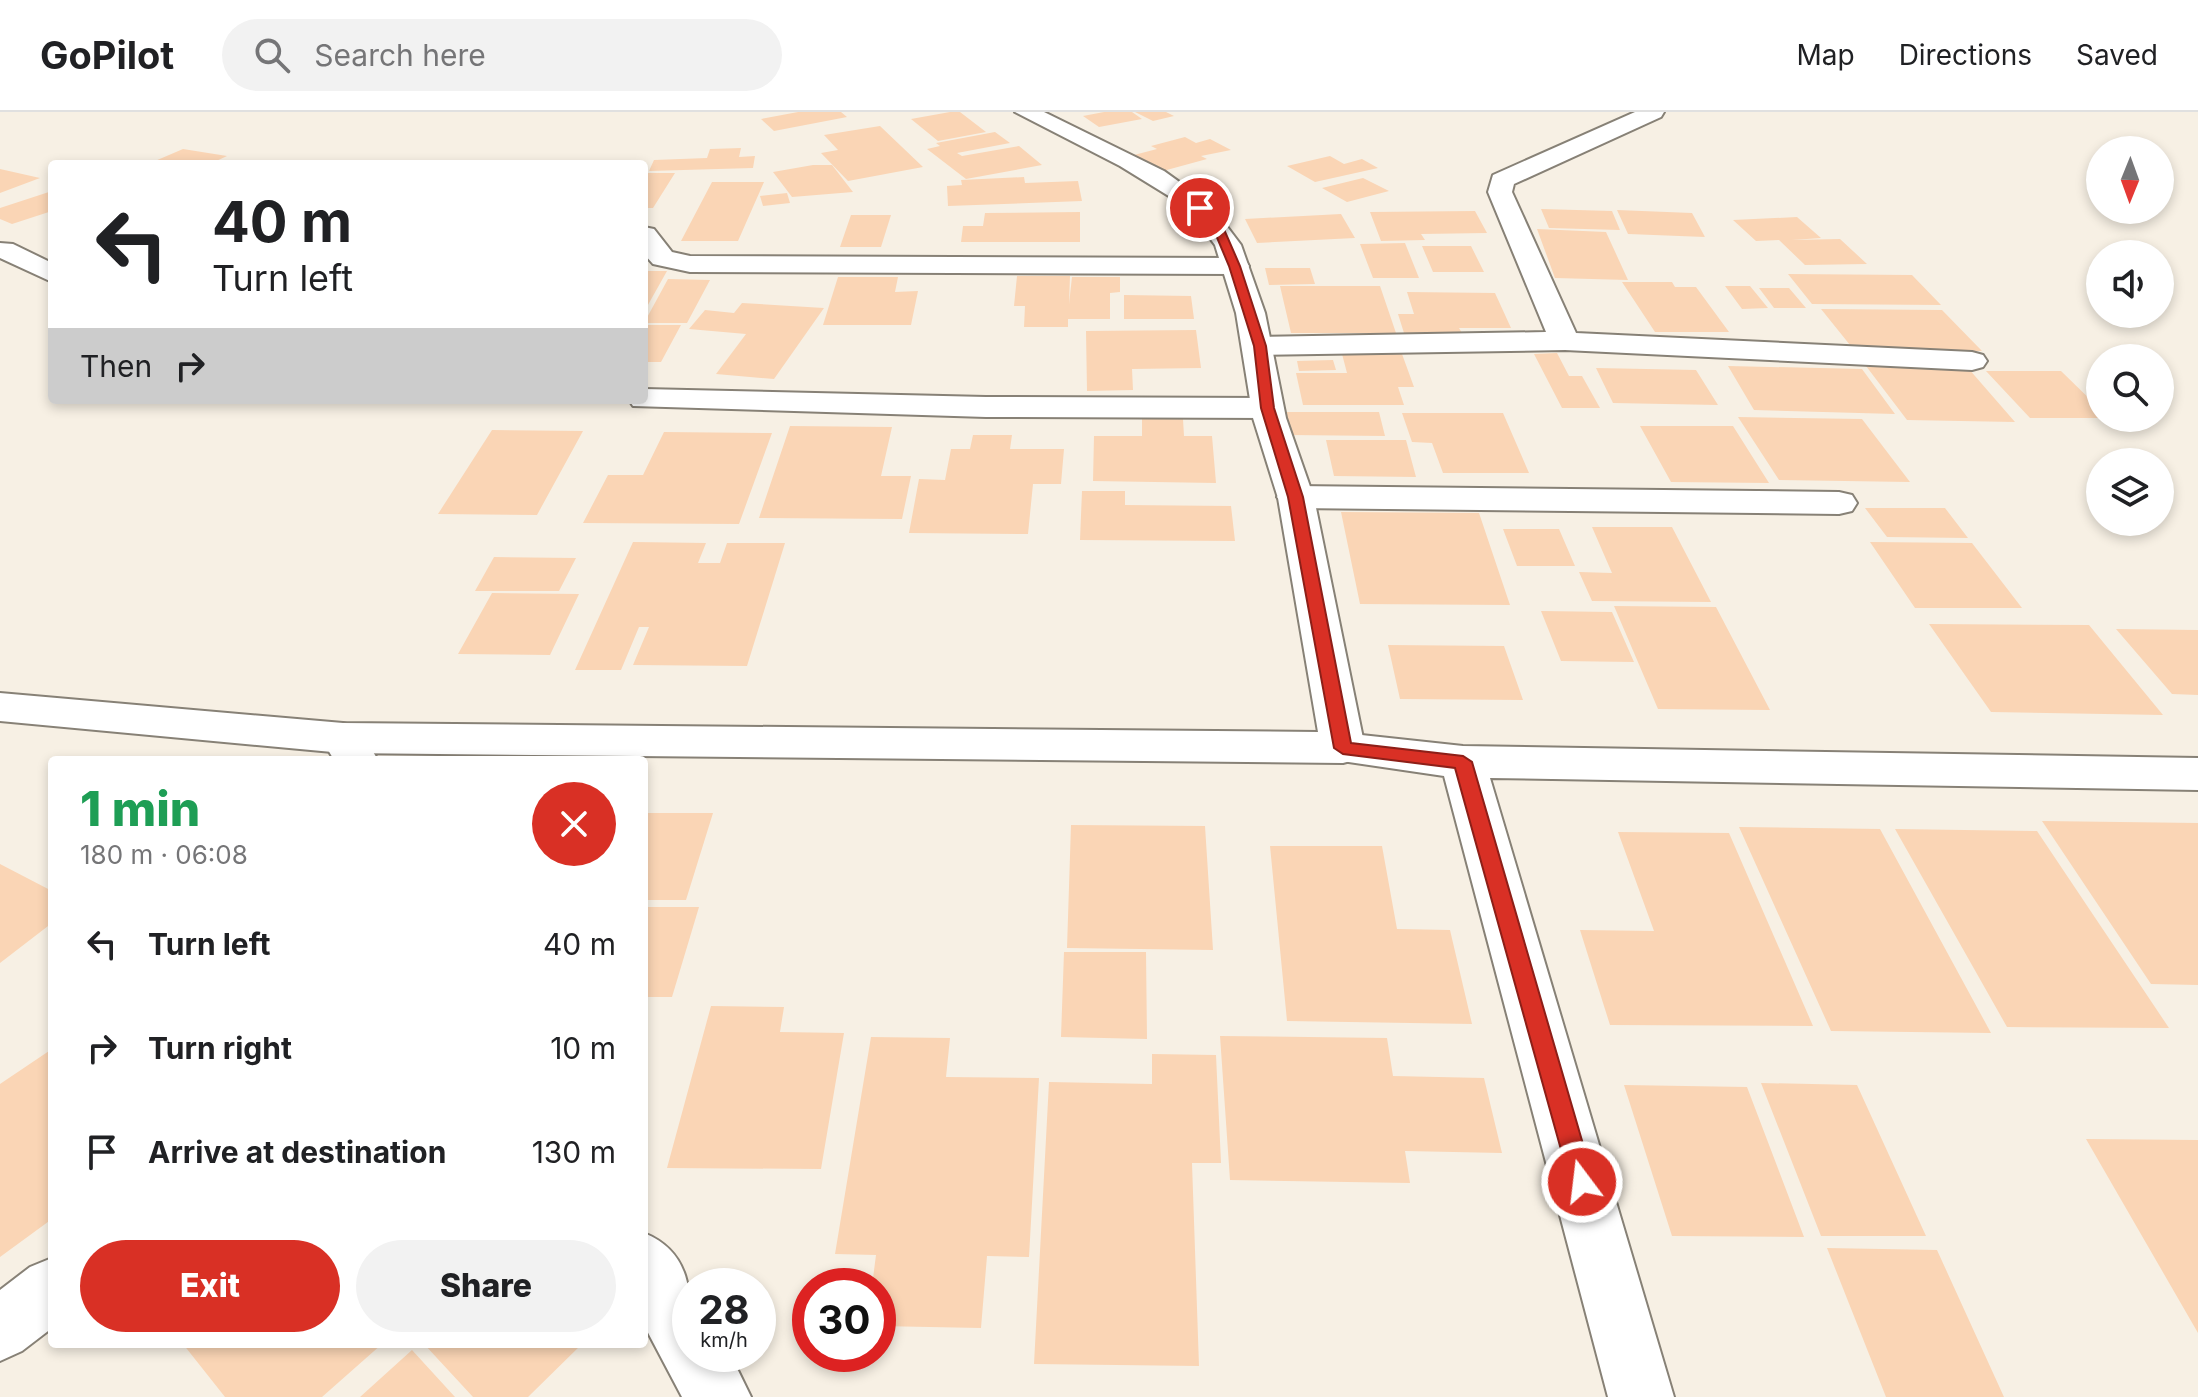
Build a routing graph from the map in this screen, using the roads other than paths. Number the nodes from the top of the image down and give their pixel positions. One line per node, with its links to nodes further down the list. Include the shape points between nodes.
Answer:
1 (1026, 112): 5 (street, via 1096,145 1200,208 1218,227)
2 (1653, 112): 7 (street, via 1502,180 1500,192)
3 (648, 242): 5 (street, via 663,258 690,264)
4 (4, 250): 6 (street)
5 (1235, 266): 8 (street)
6 (48, 272)
7 (1565, 341): 8 (street); 9 (street)
8 (1260, 346): 11 (street)
9 (1972, 361)
10 (648, 399): 11 (street)
11 (1267, 408): 12 (street)
12 (1295, 497): 13 (street); 15 (street)
13 (1839, 503)
14 (0, 707): 16 (street)
15 (1343, 748): 16 (street); 17 (street)
16 (349, 749)
17 (1463, 762): 18 (street); 25 (street)
18 (2198, 774)
19 (648, 1270): 21 (street)
20 (48, 1292): 22 (street)
21 (672, 1314)
22 (0, 1329)
23 (704, 1372): 24 (street)
24 (718, 1397)
25 (1641, 1397)

